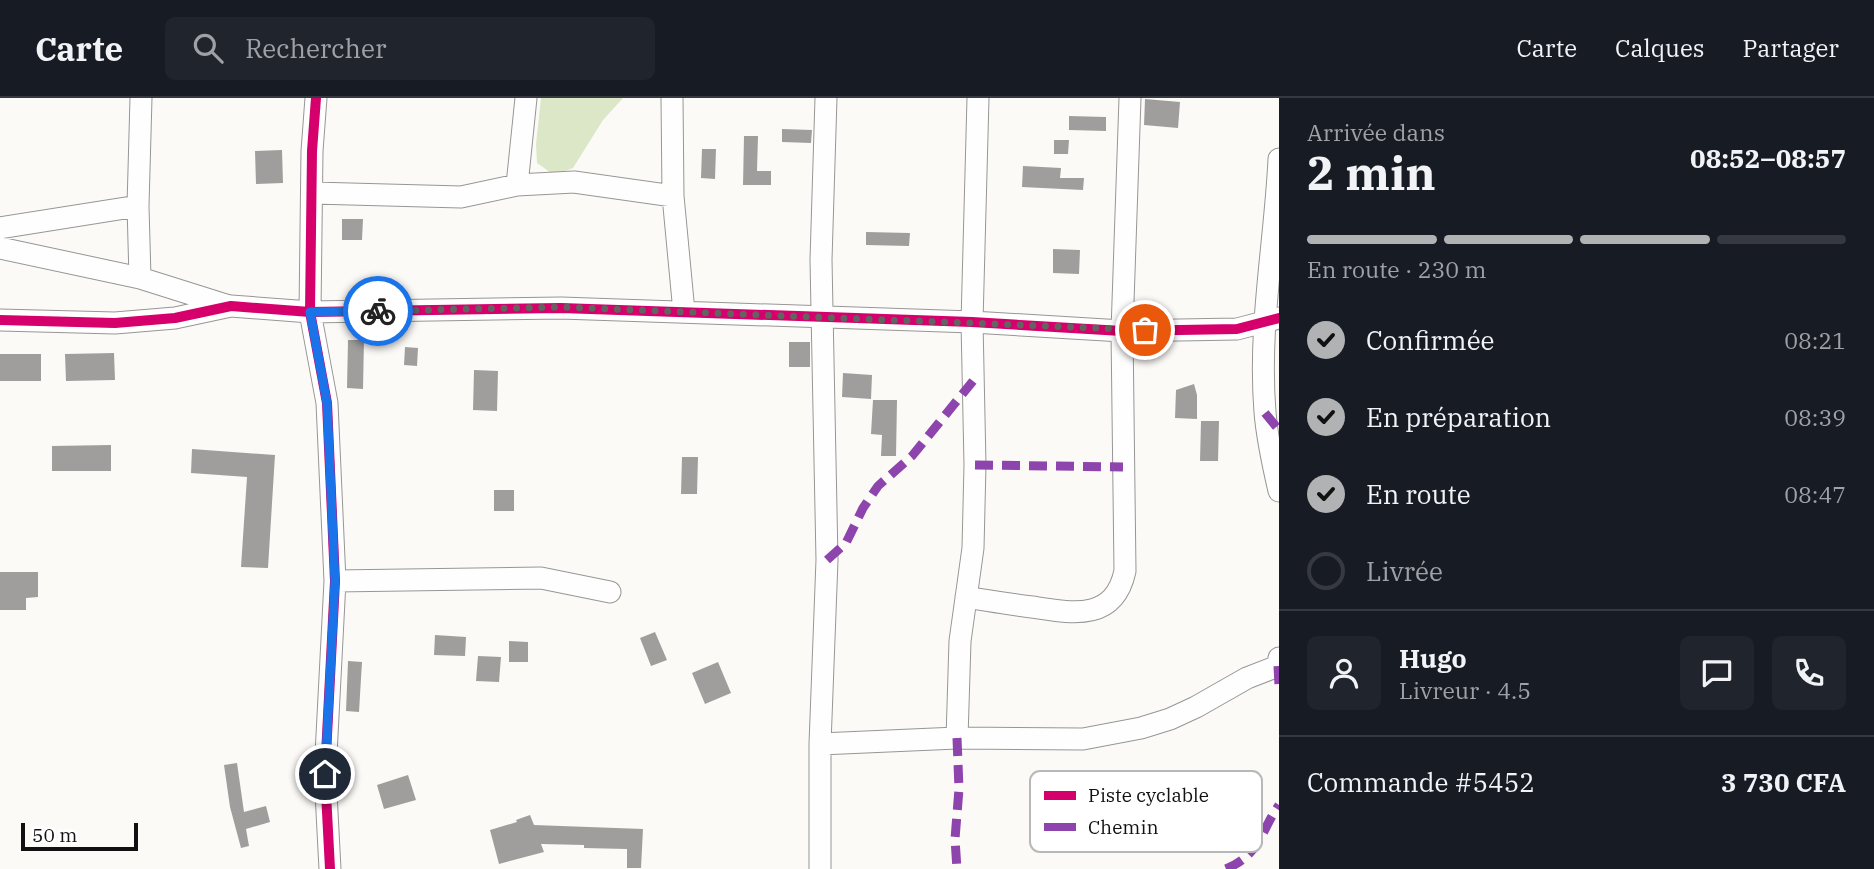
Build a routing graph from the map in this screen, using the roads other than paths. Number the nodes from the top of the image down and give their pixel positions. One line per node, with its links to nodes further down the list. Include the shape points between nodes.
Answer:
1 (141, 98): 12 (street)
2 (316, 98): 10 (street)
3 (526, 98): 9 (street)
4 (672, 98): 11 (street)
5 (826, 98): 20 (street)
6 (978, 98): 23 (street)
7 (1130, 98): 24 (street)
8 (1279, 159): 14 (street)
9 (517, 185): 10 (street, via 461,197); 11 (street, via 574,181)
10 (313, 193): 18 (street)
11 (673, 196): 19 (street)
12 (138, 206): 13 (street); 16 (street)
13 (0, 228)
14 (1276, 245): 22 (street)
15 (0, 248): 16 (street)
16 (140, 278): 17 (street)
17 (231, 306): 18 (street); 21 (street, via 175,318 115,323)
18 (310, 312): 19 (street, via 561,307); 26 (street, via 327,403)
19 (684, 312): 20 (street)
20 (821, 317): 23 (street); 31 (street, via 827,559)
21 (0, 320)
22 (1272, 321): 24 (street, via 1237,329); 25 (street, via 1265,413)
23 (972, 322): 24 (street); 28 (street, via 975,465)
24 (1122, 331): 28 (street, via 1125,571 1119,592 1094,610 1073,613)
25 (1279, 491)
26 (335, 581): 27 (street, via 541,578); 32 (street, via 325,774)
27 (610, 592)
28 (967, 597): 30 (street, via 958,666)
29 (1279, 658): 30 (street, via 1278,666 1170,719 1141,727 1083,739)
30 (957, 738): 31 (street)
31 (820, 744): 33 (street)
32 (330, 869)
33 (820, 869)

